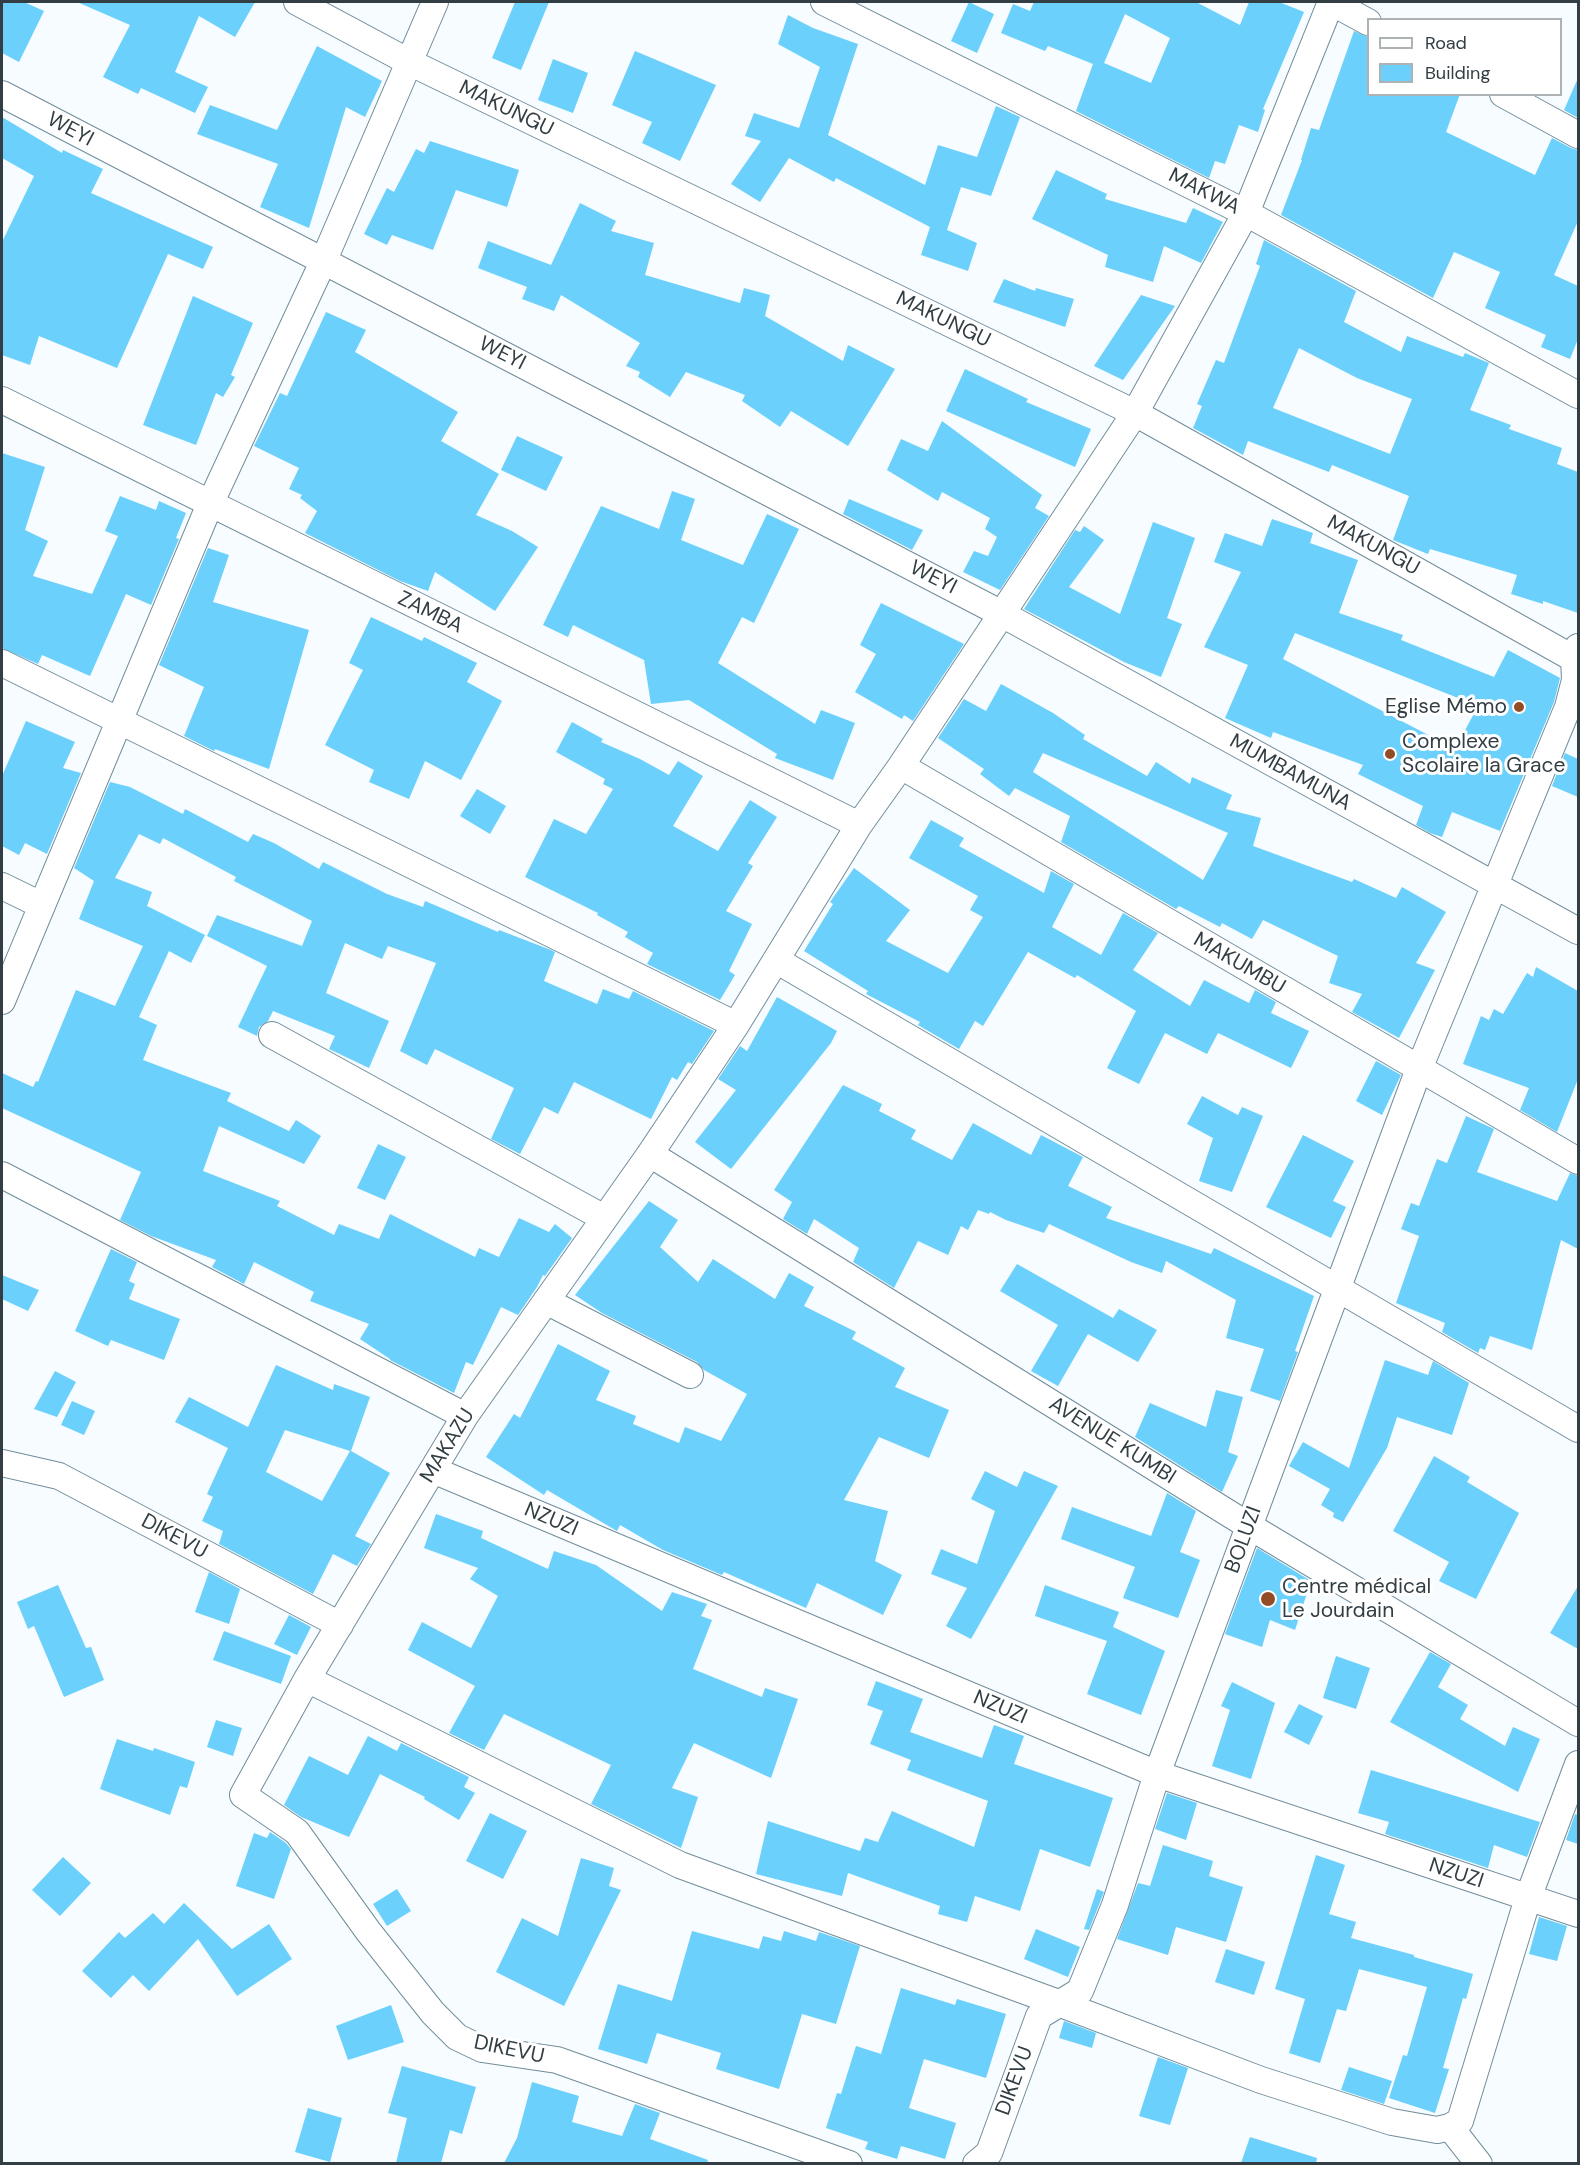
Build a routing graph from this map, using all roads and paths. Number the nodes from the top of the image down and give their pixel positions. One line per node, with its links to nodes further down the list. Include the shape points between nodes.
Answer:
1 (297, 2): 6 (street, MAKUNGU)
2 (435, 2): 6 (street)
3 (824, 2): 10 (street, MAKWA)
4 (1331, 2): 5 (street); 10 (street, MAKAZU)
5 (1367, 21)
6 (409, 62): 11 (street); 14 (street, MAKUNGU)
7 (2, 94): 11 (street, WEYI)
8 (1507, 96): 9 (street)
9 (1578, 135)
10 (1246, 213): 12 (street, MAKWA); 14 (street, MAKAZU)
11 (323, 262): 15 (street); 16 (street, WEYI)
12 (1578, 395)
13 (2, 400): 15 (street, ZAMBA)
14 (1135, 413): 16 (street, MAKAZU); 17 (street, MAKUNGU)
15 (210, 504): 19 (street); 21 (street, ZAMBA)
16 (1002, 614): 20 (street, MAKAZU); 23 (street, MUMBAMUNA)
17 (1577, 655): 23 (street, BOLUZI, via 1568,707)
18 (2, 663): 19 (street)
19 (119, 722): 24 (street); 28 (street)
20 (901, 766): 21 (street, MAKAZU); 30 (street, MAKUMBU)
21 (859, 825): 26 (street, MAKAZU)
22 (2, 886): 24 (street)
23 (1496, 887): 25 (street, MUMBAMUNA); 30 (street, BOLUZI)
24 (41, 905): 27 (street)
25 (1578, 931)
26 (776, 960): 28 (street, MAKAZU); 35 (street)
27 (2, 1001)
28 (736, 1025): 31 (street, MAKAZU)
29 (272, 1035): 34 (street)
30 (1419, 1070): 32 (street, MAKUMBU); 35 (street, BOLUZI)
31 (650, 1154): 34 (street, MAKAZU); 42 (street, AVENUE KUMBI)
32 (1578, 1161)
33 (2, 1175): 38 (street)
34 (604, 1218): 36 (street, MAKAZU)
35 (1337, 1288): 39 (street); 42 (street, BOLUZI)
36 (546, 1301): 37 (street); 38 (street, MAKAZU)
37 (690, 1375)
38 (465, 1416): 41 (street, MAKAZU)
39 (1578, 1429)
40 (2, 1463): 43 (street, DIKEVU, via 59,1476)
41 (433, 1470): 43 (street, MAKAZU); 48 (street, NZUZI)
42 (1249, 1526): 45 (street, AVENUE KUMBI); 48 (street, BOLUZI)
43 (340, 1625): 44 (street, MAKAZU)
44 (307, 1679): 46 (street, MAKAZU); 51 (street, via 680,1865)
45 (1578, 1723)
46 (267, 1750): 53 (street, DIKEVU, via 243,1795 297,1832 368,1931 457,2037 482,2049 557,2060)
47 (1578, 1764): 49 (street)
48 (1157, 1774): 49 (street, NZUZI); 51 (street, BOLUZI, via 1115,1905 1080,1992)
49 (1528, 1898): 50 (street, NZUZI); 52 (street, via 1460,2121)
50 (1578, 1914)
51 (1061, 2004): 52 (street, via 1260,2080 1348,2109 1437,2130); 54 (street, DIKEVU, via 1039,2016 989,2153)
52 (1450, 2127): 55 (street)
53 (849, 2163)
54 (976, 2163)
55 (1479, 2163)

